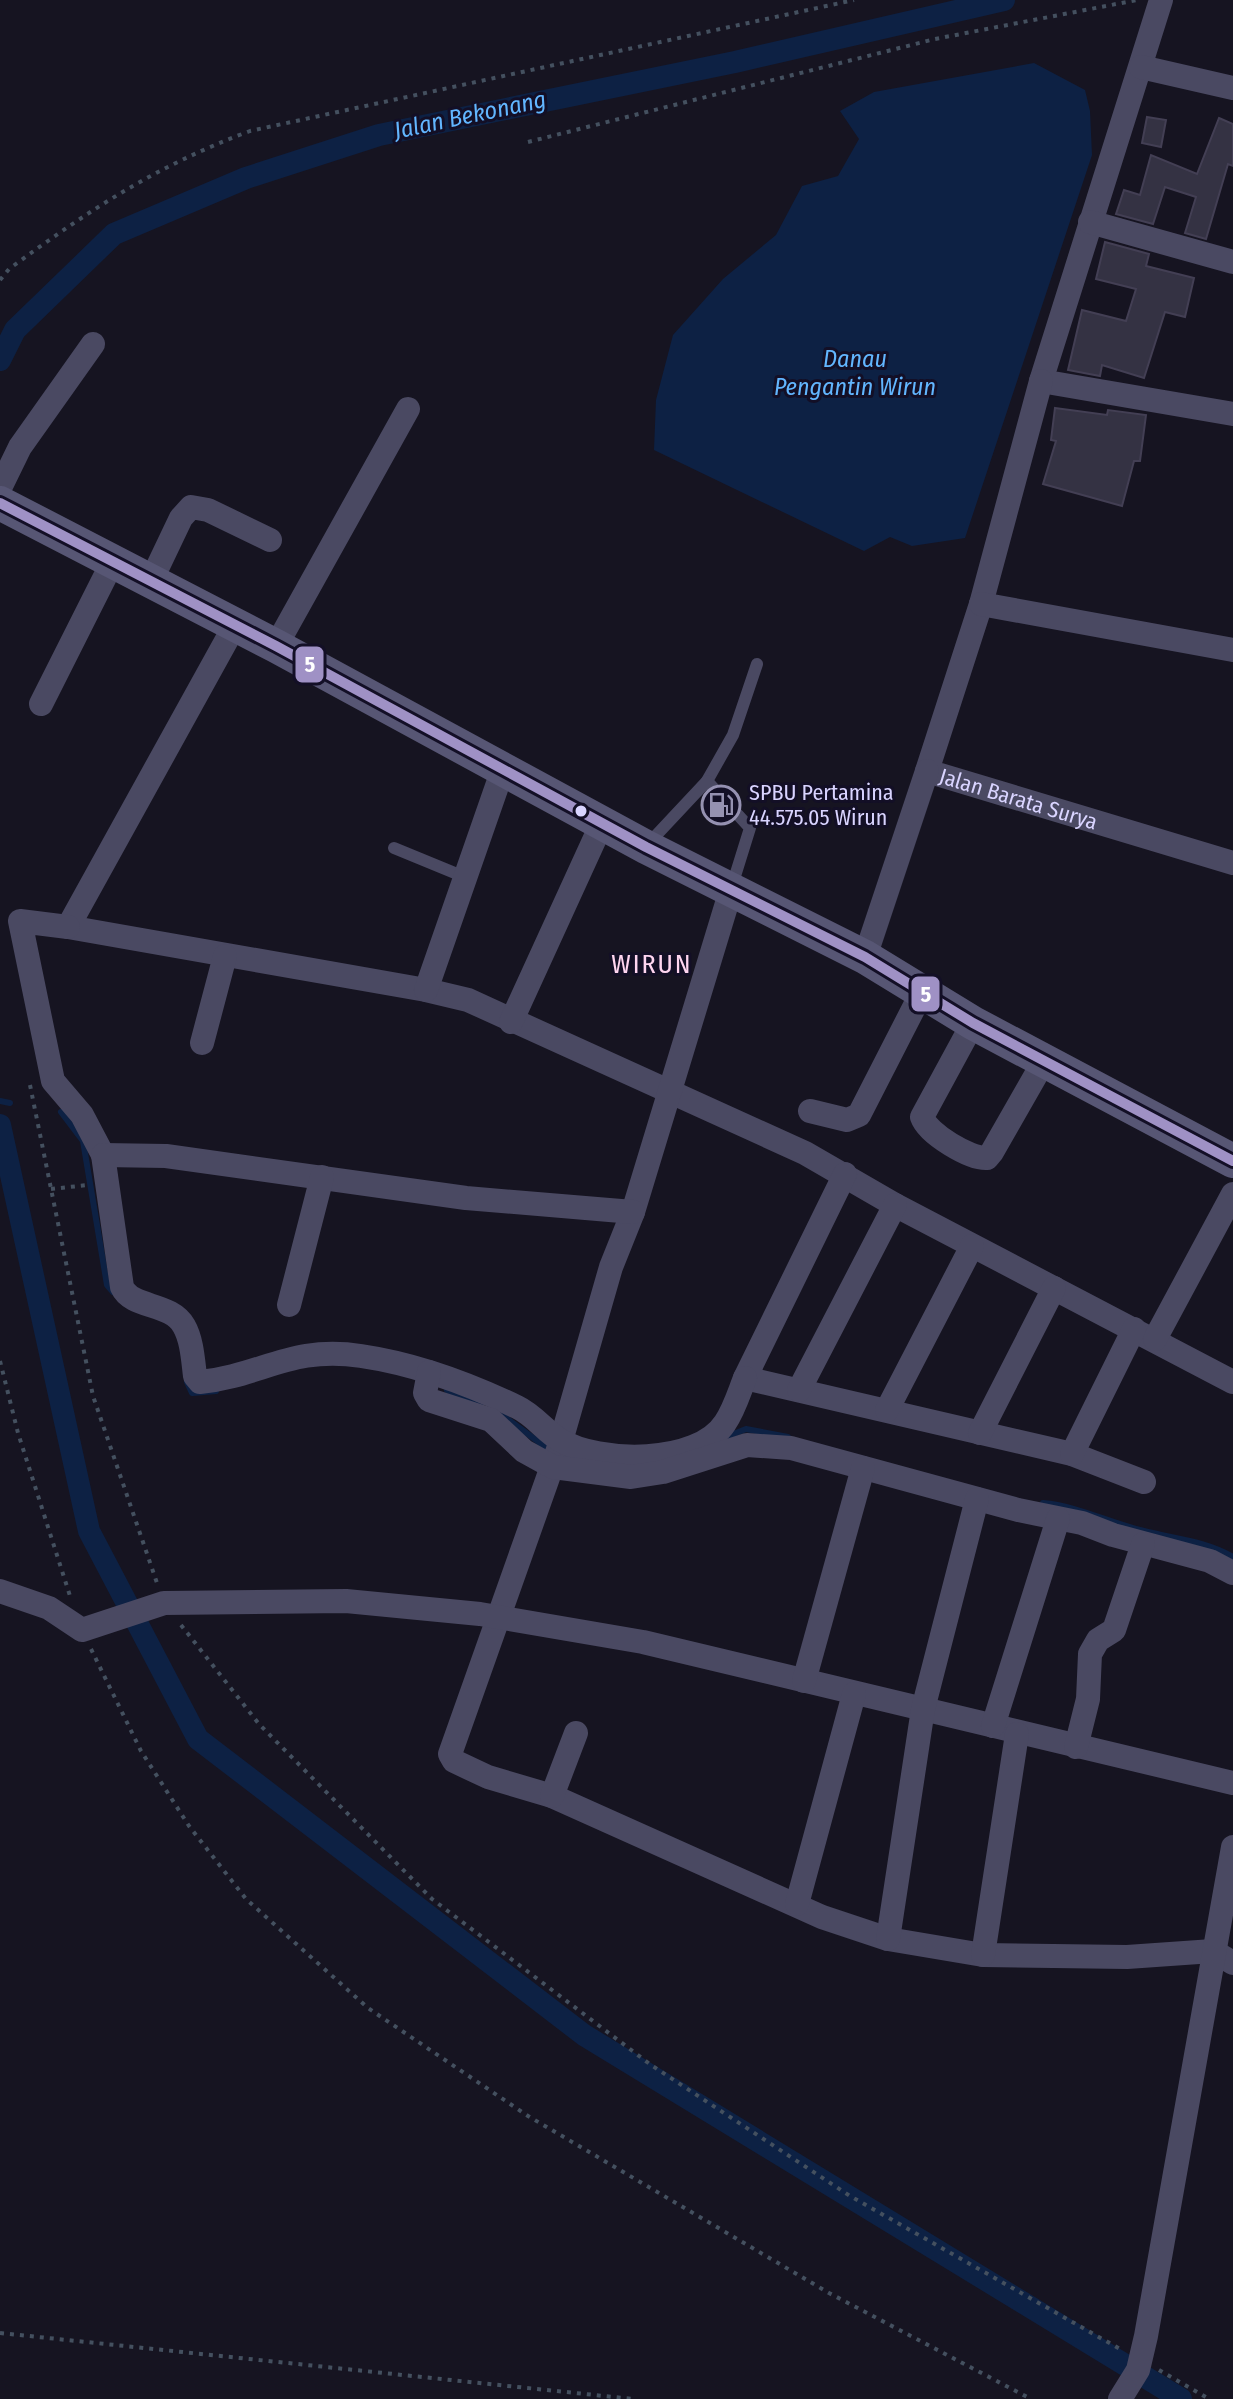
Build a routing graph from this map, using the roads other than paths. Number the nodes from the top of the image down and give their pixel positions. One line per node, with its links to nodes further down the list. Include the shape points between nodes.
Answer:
1 (1161, 0): 2 (street, Jalan Barata Surya)
2 (1141, 67): 3 (street); 4 (street, Jalan Barata Surya)
3 (1233, 88)
4 (1090, 222): 5 (street); 7 (street, Jalan Barata Surya)
5 (1233, 262)
6 (93, 344): 10 (street, via 20,447)
7 (1041, 381): 9 (street); 15 (street, Jalan Barata Surya)
8 (408, 409): 17 (street)
9 (1233, 414)
10 (0, 488)
11 (0, 503): 13 (main road)
12 (270, 540): 14 (street, via 191,507)
13 (112, 563): 14 (main road); 20 (street)
14 (151, 581): 16 (main road)
15 (981, 604): 18 (street); 22 (street, Jalan Barata Surya)
16 (235, 625): 17 (main road); 30 (street)
17 (276, 646): 21 (main road)
18 (1233, 650)
19 (757, 664): 23 (lane, via 733,735)
20 (41, 704)
21 (503, 769): 24 (main road); 28 (street)
22 (927, 771): 27 (street, Jalan Barata Surya); 32 (street)
23 (707, 781): 25 (lane); 29 (lane, via 750,828)
24 (602, 823): 25 (main road); 35 (street)
25 (646, 847): 29 (main road)
26 (394, 848): 28 (lane)
27 (1233, 863)
28 (467, 878): 33 (street)
29 (731, 890): 32 (main road); 39 (street)
30 (68, 927): 31 (street); 41 (street, via 20,921 53,1081 82,1115)
31 (225, 956): 33 (street); 37 (street)
32 (865, 957): 34 (main road)
33 (426, 990): 35 (street, via 468,1000)
34 (922, 992): 36 (main road); 40 (street, via 859,1115 847,1120)
35 (511, 1022): 39 (street)
36 (973, 1023): 38 (main road); 38 (street, via 922,1117 929,1129 972,1155 987,1158 992,1152)
37 (202, 1043)
38 (1044, 1061): 42 (main road)
39 (667, 1094): 43 (street); 47 (street)
40 (810, 1111)
41 (103, 1155): 44 (street, via 166,1156); 57 (street, via 122,1287 184,1325 200,1382 313,1353 359,1355 427,1378 429,1400 491,1420 524,1451)
42 (1233, 1161)
43 (845, 1174): 46 (street); 52 (street)
44 (322, 1177): 47 (street, via 466,1198); 50 (street)
45 (1233, 1194): 51 (street)
46 (895, 1205): 48 (street); 54 (street)
47 (633, 1212): 57 (street, via 611,1267)
48 (972, 1246): 49 (street); 55 (street)
49 (1054, 1288): 51 (street); 56 (street)
50 (289, 1305)
51 (1145, 1334): 53 (street); 58 (street)
52 (745, 1378): 54 (street); 57 (street, via 725,1424 708,1439 639,1460)
53 (1233, 1382)
54 (799, 1390): 55 (street)
55 (887, 1410): 56 (street)
56 (980, 1433): 58 (street)
57 (556, 1454): 59 (street, via 631,1477 747,1445 791,1448); 66 (street)
58 (1072, 1454): 60 (street)
59 (863, 1468): 61 (street); 67 (street)
60 (1144, 1482)
61 (977, 1499): 62 (street); 69 (street)
62 (1058, 1519): 63 (street); 70 (street)
63 (1143, 1544): 64 (street, via 1210,1561); 73 (street, via 1114,1630 1098,1640 1090,1654 1088,1699)
64 (1233, 1573)
65 (0, 1591): 66 (street, via 90,1626 152,1604 346,1601)
66 (500, 1617): 67 (street, via 643,1642); 75 (street, via 450,1754 488,1777)
67 (804, 1681): 68 (street)
68 (854, 1694): 69 (street); 77 (street)
69 (923, 1709): 70 (street); 78 (street)
70 (993, 1726): 72 (street)
71 (576, 1733): 75 (street)
72 (1017, 1734): 73 (street); 79 (street)
73 (1076, 1747): 74 (street)
74 (1233, 1783)
75 (552, 1796): 77 (street)
76 (1233, 1847): 80 (street)
77 (797, 1904): 78 (street)
78 (888, 1939): 79 (street)
79 (983, 1955): 80 (street)
80 (1223, 1957): 81 (street, via 1138,2370)
81 (1120, 2399)

